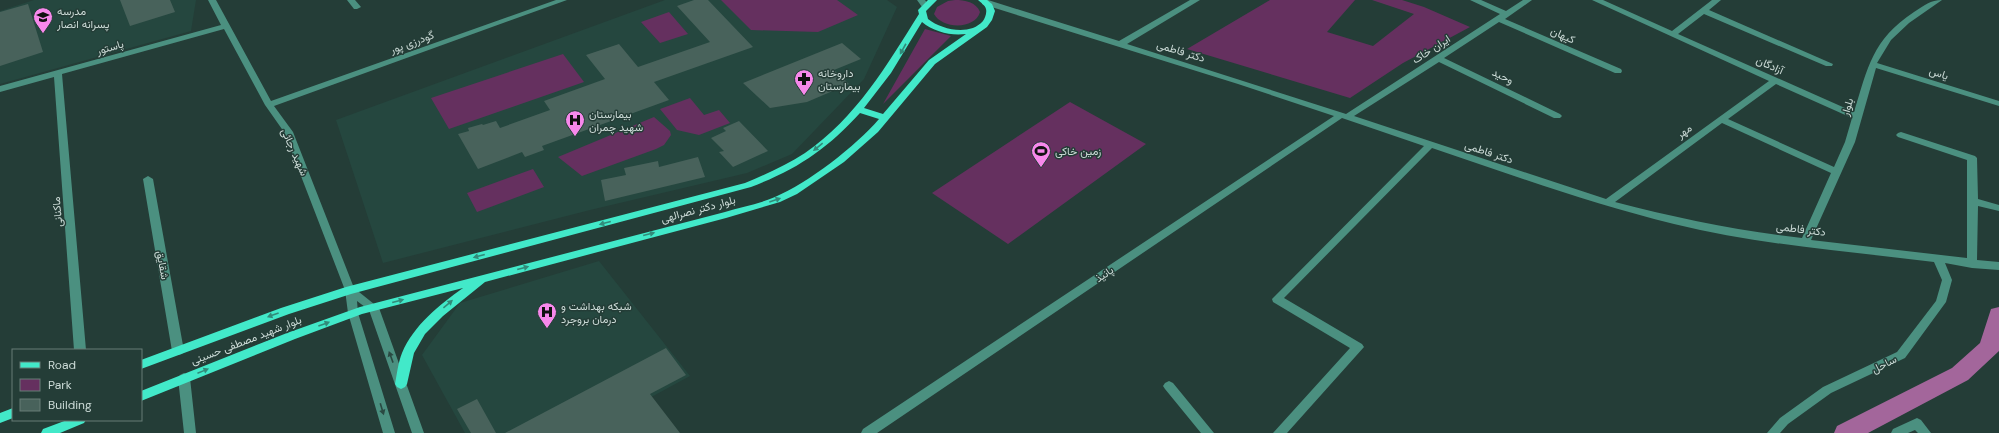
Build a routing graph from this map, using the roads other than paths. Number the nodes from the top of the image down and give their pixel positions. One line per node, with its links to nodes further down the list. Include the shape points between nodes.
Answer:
1 (212, 0): 19 (street, شهید رجائی)
2 (351, 0): 14 (street)
3 (563, 0): 30 (street, گودرزی پور)
4 (933, 0): 13 (main road)
5 (1196, 0): 21 (street)
6 (1474, 0): 17 (street, کیهان)
7 (1528, 0): 17 (street, ایران خاک)
8 (1596, 0): 12 (street, آزادگان)
9 (1717, 0): 15 (street)
10 (1938, 0): 24 (street, بلوار, via 1906,21 1888,38)
11 (986, 1): 18 (main road, via 991,16); 21 (street, دکتر فاطمی)
12 (1610, 2): 20 (street, آزادگان)
13 (923, 3): 16 (main road, بلوار دکتر نصرالهی)
14 (357, 7)
15 (1704, 10): 20 (street); 23 (street)
16 (922, 15): 18 (main road, via 934,28 950,32 969,31); 31 (main road, بلوار دکتر نصرالهی, one-way to 31, via 899,56)
17 (1503, 16): 22 (street, ایران خاک); 25 (street, کیهان)
18 (984, 25): 35 (main road, بلوار دکتر نصرالهی, via 932,62)
19 (226, 26): 26 (street, پاستور); 30 (street, شهید رجائی)
20 (1673, 34): 27 (street, آزادگان)
21 (1120, 44): 32 (street, دکتر فاطمی)
22 (1438, 58): 32 (street, ایران خاک); 33 (street, وحید)
23 (1829, 64)
24 (1873, 64): 29 (street, یاس); 34 (street, بلوار)
25 (1618, 71)
26 (58, 73): 28 (street, پاستور); 52 (street, ماکنانی)
27 (1775, 80): 34 (street, آزادگان); 36 (street, مهر)
28 (0, 89)
29 (1998, 104)
30 (269, 106): 49 (street, شهید رجائی, via 288,132)
31 (858, 109): 35 (main road); 49 (main road, بلوار دکتر نصرالهی, one-way to 49, via 837,132 809,154 748,186)
32 (1344, 116): 38 (street, دکتر فاطمی); 67 (street, پانیذ)
33 (1557, 116)
34 (1857, 117): 39 (street, بلوار, via 1850,142)
35 (886, 118): 48 (main road, بلوار دکتر نصرالهی, one-way to 35, via 777,200 806,186 841,160)
36 (1720, 119): 39 (street); 42 (street, مهر)
37 (1901, 134): 41 (street, via 1972,158)
38 (1430, 145): 42 (street, دکتر فاطمی); 69 (street, via 1277,299 1358,347)
39 (1836, 172): 44 (street, بلوار)
40 (148, 179): 53 (street, شقایق)
41 (1973, 201): 43 (street); 46 (street)
42 (1607, 202): 44 (street, دکتر فاطمی, via 1675,221)
43 (1999, 208)
44 (1805, 242): 45 (street, دکتر فاطمی)
45 (1938, 259): 46 (street, دکتر فاطمی); 70 (street, ساحل, via 1946,280 1941,302 1901,355 1827,390 1784,421)
46 (1972, 264): 47 (street, دکتر فاطمی)
47 (1999, 266)
48 (486, 277): 50 (main road, بلوار دکتر نصرالهی, one-way to 48); 56 (main road, one-way to 48, via 408,353 423,331 445,307)
49 (350, 290): 50 (street); 51 (street, شهید رجائی); 53 (main road, بلوار شهید مصطفی حسینی, one-way to 53)
50 (374, 308): 51 (main road, بلوار دکتر نصرالهی); 56 (street, one-way to 50)
51 (357, 312): 55 (main road, بلوار شهید مصطفی حسینی, one-way to 51); 65 (street, شهید رجائی, one-way to 65)
52 (80, 349)
53 (178, 351): 54 (main road, بلوار شهید مصطفی حسینی)
54 (142, 365)
55 (184, 378): 58 (main road, بلوار شهید مصطفی حسینی); 64 (street)
56 (401, 384): 66 (street)
57 (1170, 386): 68 (street)
58 (142, 396)
59 (12, 413): 60 (main road)
60 (0, 418)
61 (77, 421): 63 (main road)
62 (1921, 428): 71 (street)
63 (47, 433)
64 (190, 433)
65 (389, 433)
66 (418, 433)
67 (867, 433)
68 (1208, 433)
69 (1279, 433)
70 (1773, 433)
71 (1897, 433)

